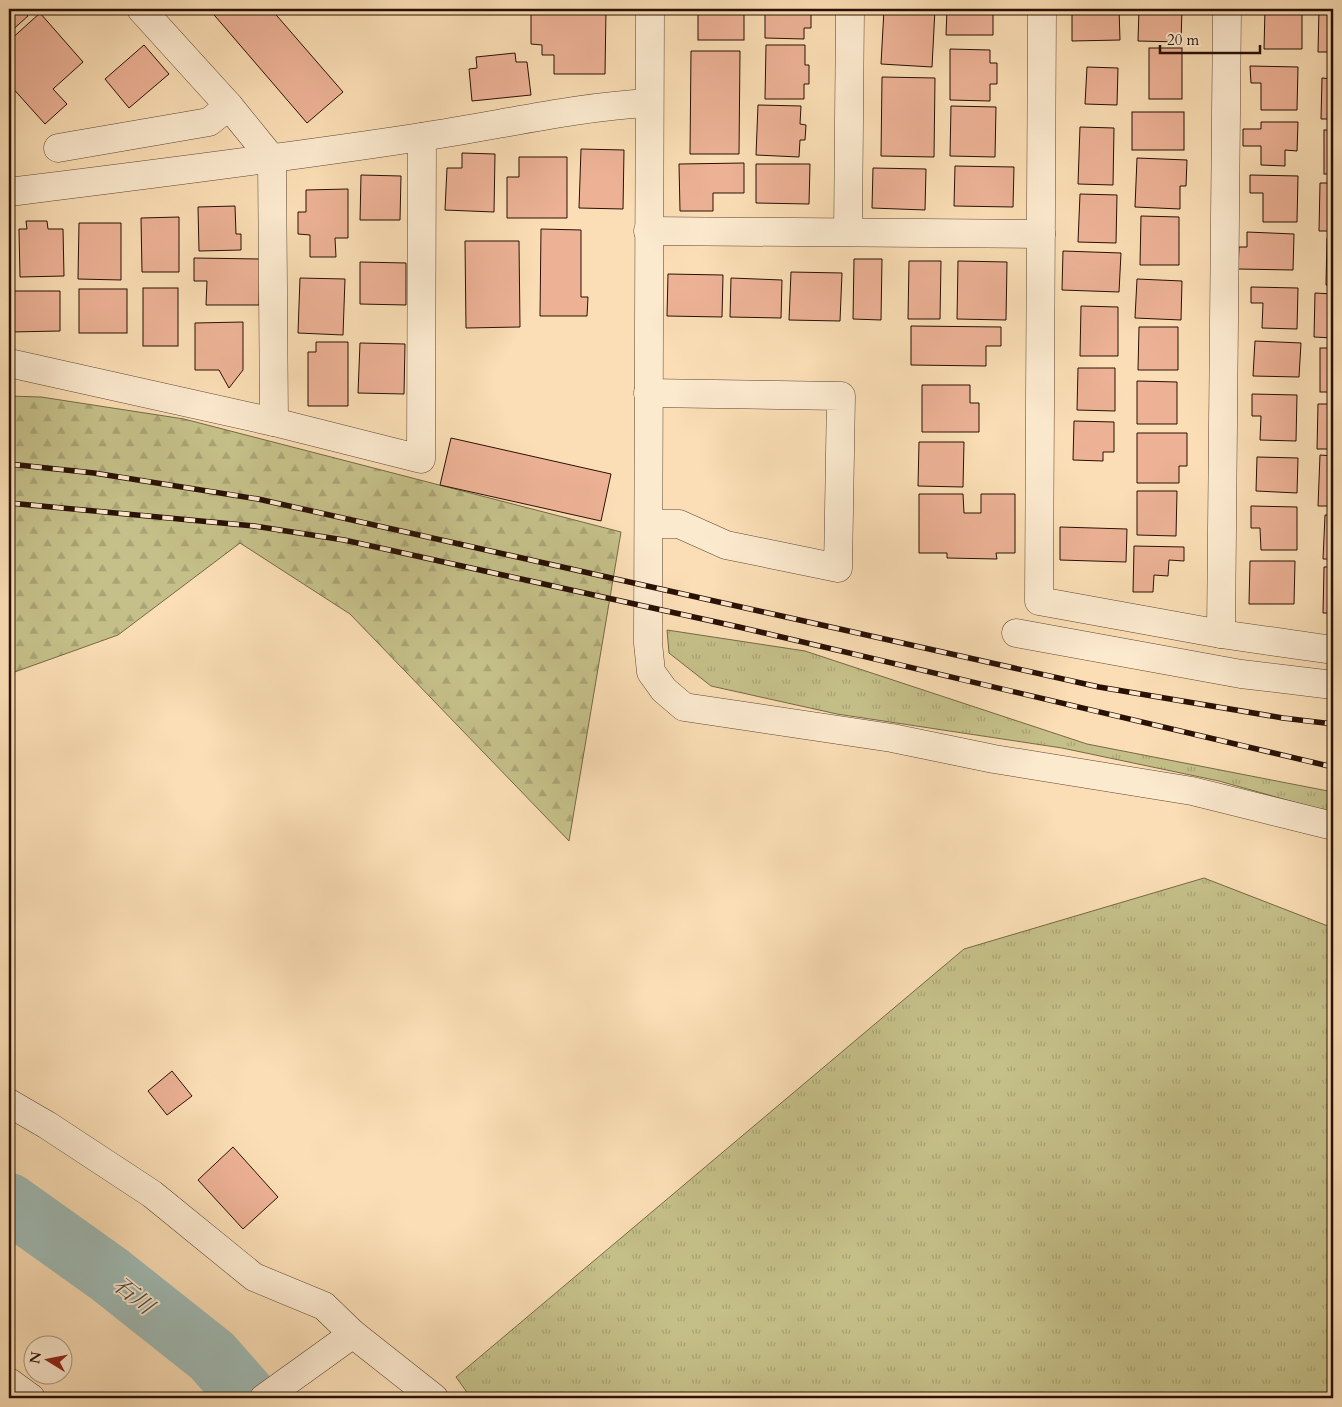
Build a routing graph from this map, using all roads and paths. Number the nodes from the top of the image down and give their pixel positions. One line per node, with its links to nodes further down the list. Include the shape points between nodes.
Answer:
1 (141, 9): 7 (street)
2 (650, 9): 6 (street)
3 (850, 9): 13 (street)
4 (1042, 9): 14 (street)
5 (1227, 9): 20 (street)
6 (649, 103): 8 (street, via 580,110); 12 (street)
7 (229, 106): 9 (street, via 209,122); 10 (street)
8 (422, 137): 10 (street); 17 (street, via 421,459)
9 (58, 148)
10 (272, 159): 11 (street); 17 (street)
11 (9, 192)
12 (648, 231): 13 (street); 16 (street)
13 (848, 232): 14 (street)
14 (1041, 234): 20 (street, via 1039,601)
15 (9, 363): 17 (street)
16 (648, 393): 18 (street); 18 (street, via 841,396 838,568 726,545 680,524)
17 (274, 422)
18 (648, 524): 23 (street, via 651,672 664,690 684,707 892,738 994,759 1192,791)
19 (1016, 633): 22 (street, via 1242,674)
20 (1222, 634): 21 (street)
21 (1333, 650)
22 (1333, 685)
23 (1333, 826)
24 (9, 1103): 25 (street, via 152,1194 254,1277 324,1306)
25 (353, 1334): 28 (street); 29 (street)
26 (9, 1382): 27 (street)
27 (31, 1398)
28 (264, 1398)
29 (434, 1398)

